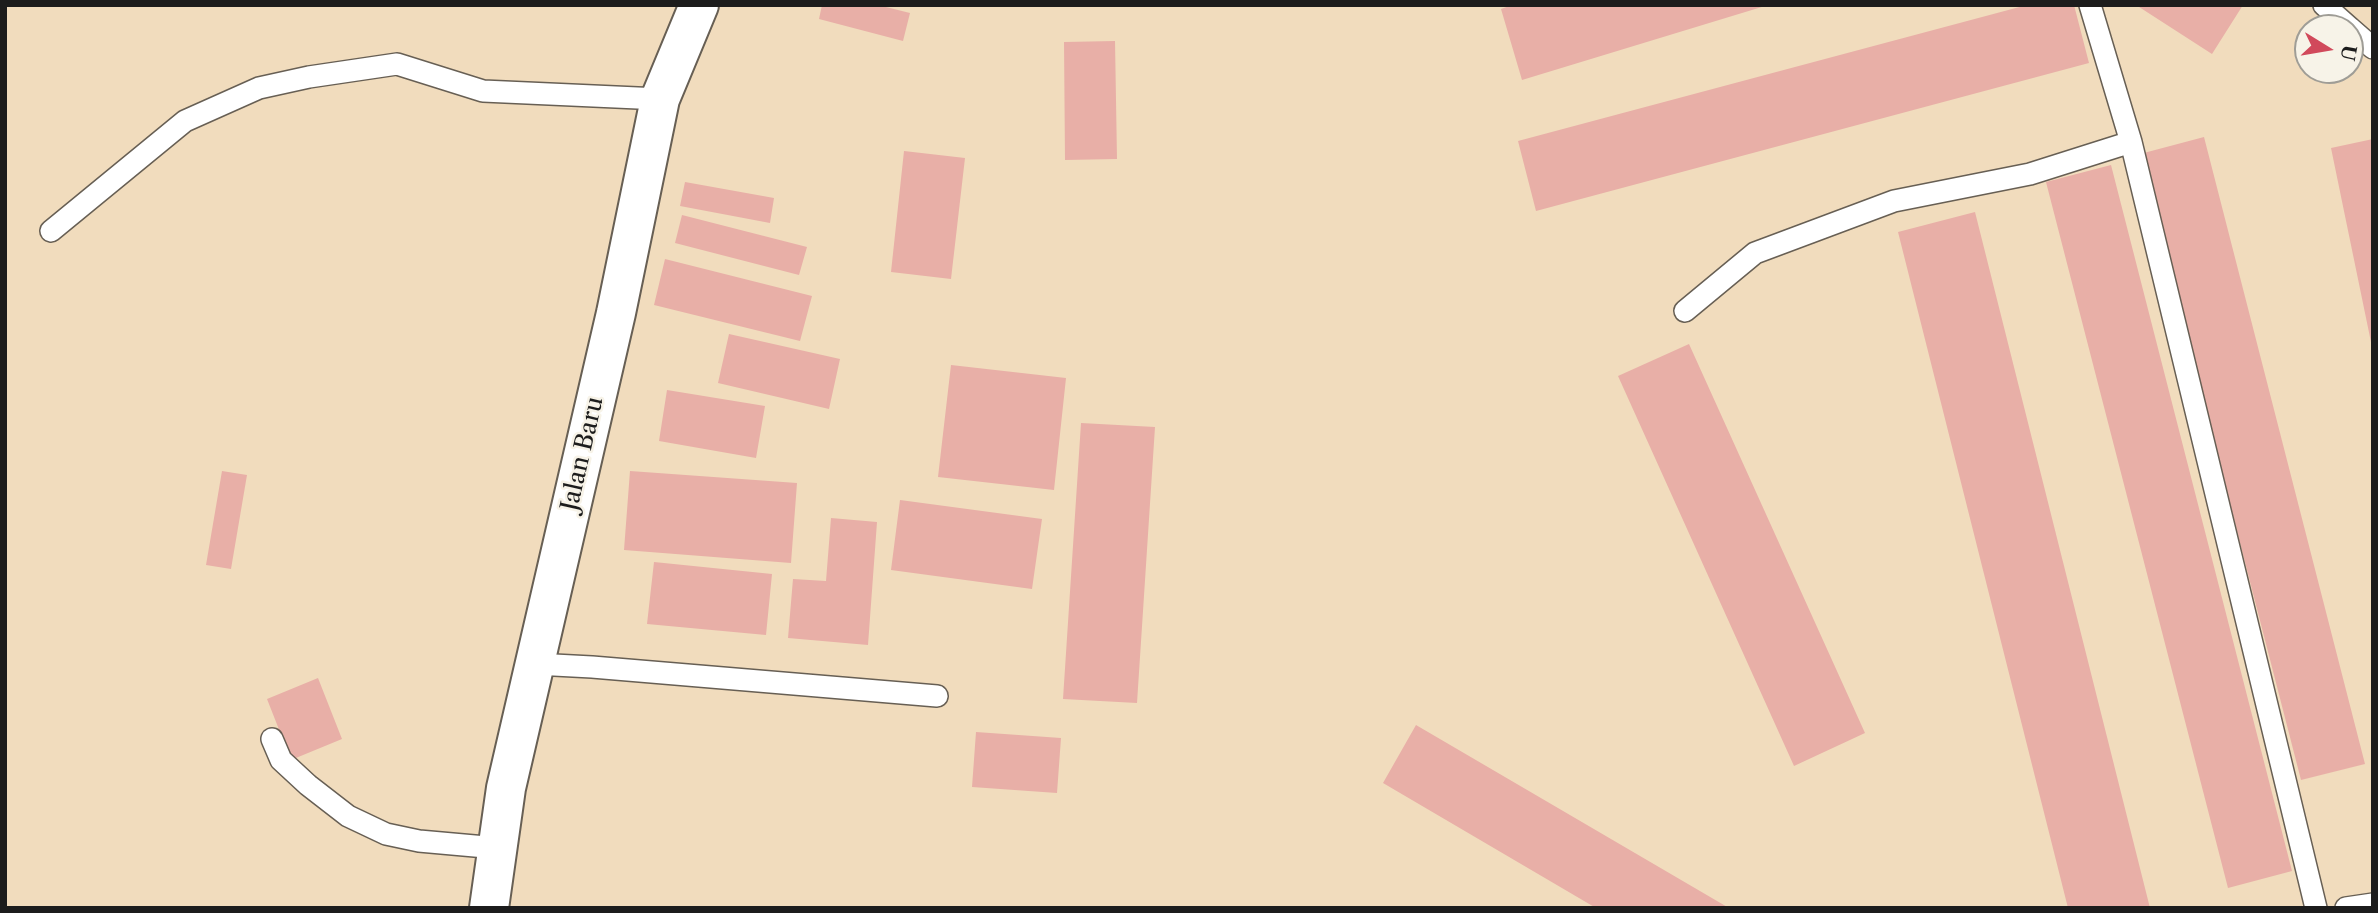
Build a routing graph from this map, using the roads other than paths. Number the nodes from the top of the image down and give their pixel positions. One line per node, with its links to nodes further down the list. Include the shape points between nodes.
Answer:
1 (699, 5): 3 (street, Jalan Baru)
2 (2090, 5): 4 (lane)
3 (660, 99): 5 (lane, via 483,91 397,64 309,76 259,88 185,121); 7 (street, Jalan Baru)
4 (2132, 142): 6 (lane, via 2030,174 1894,201 1755,253); 13 (lane)
5 (51, 231)
6 (1685, 311)
7 (535, 664): 8 (lane); 10 (street, Jalan Baru)
8 (937, 696)
9 (272, 739): 10 (lane, via 281,760 348,816 386,834)
10 (497, 848): 12 (street, Jalan Baru)
11 (2373, 904): 14 (lane)
12 (489, 908)
13 (2316, 908)
14 (2346, 908)

